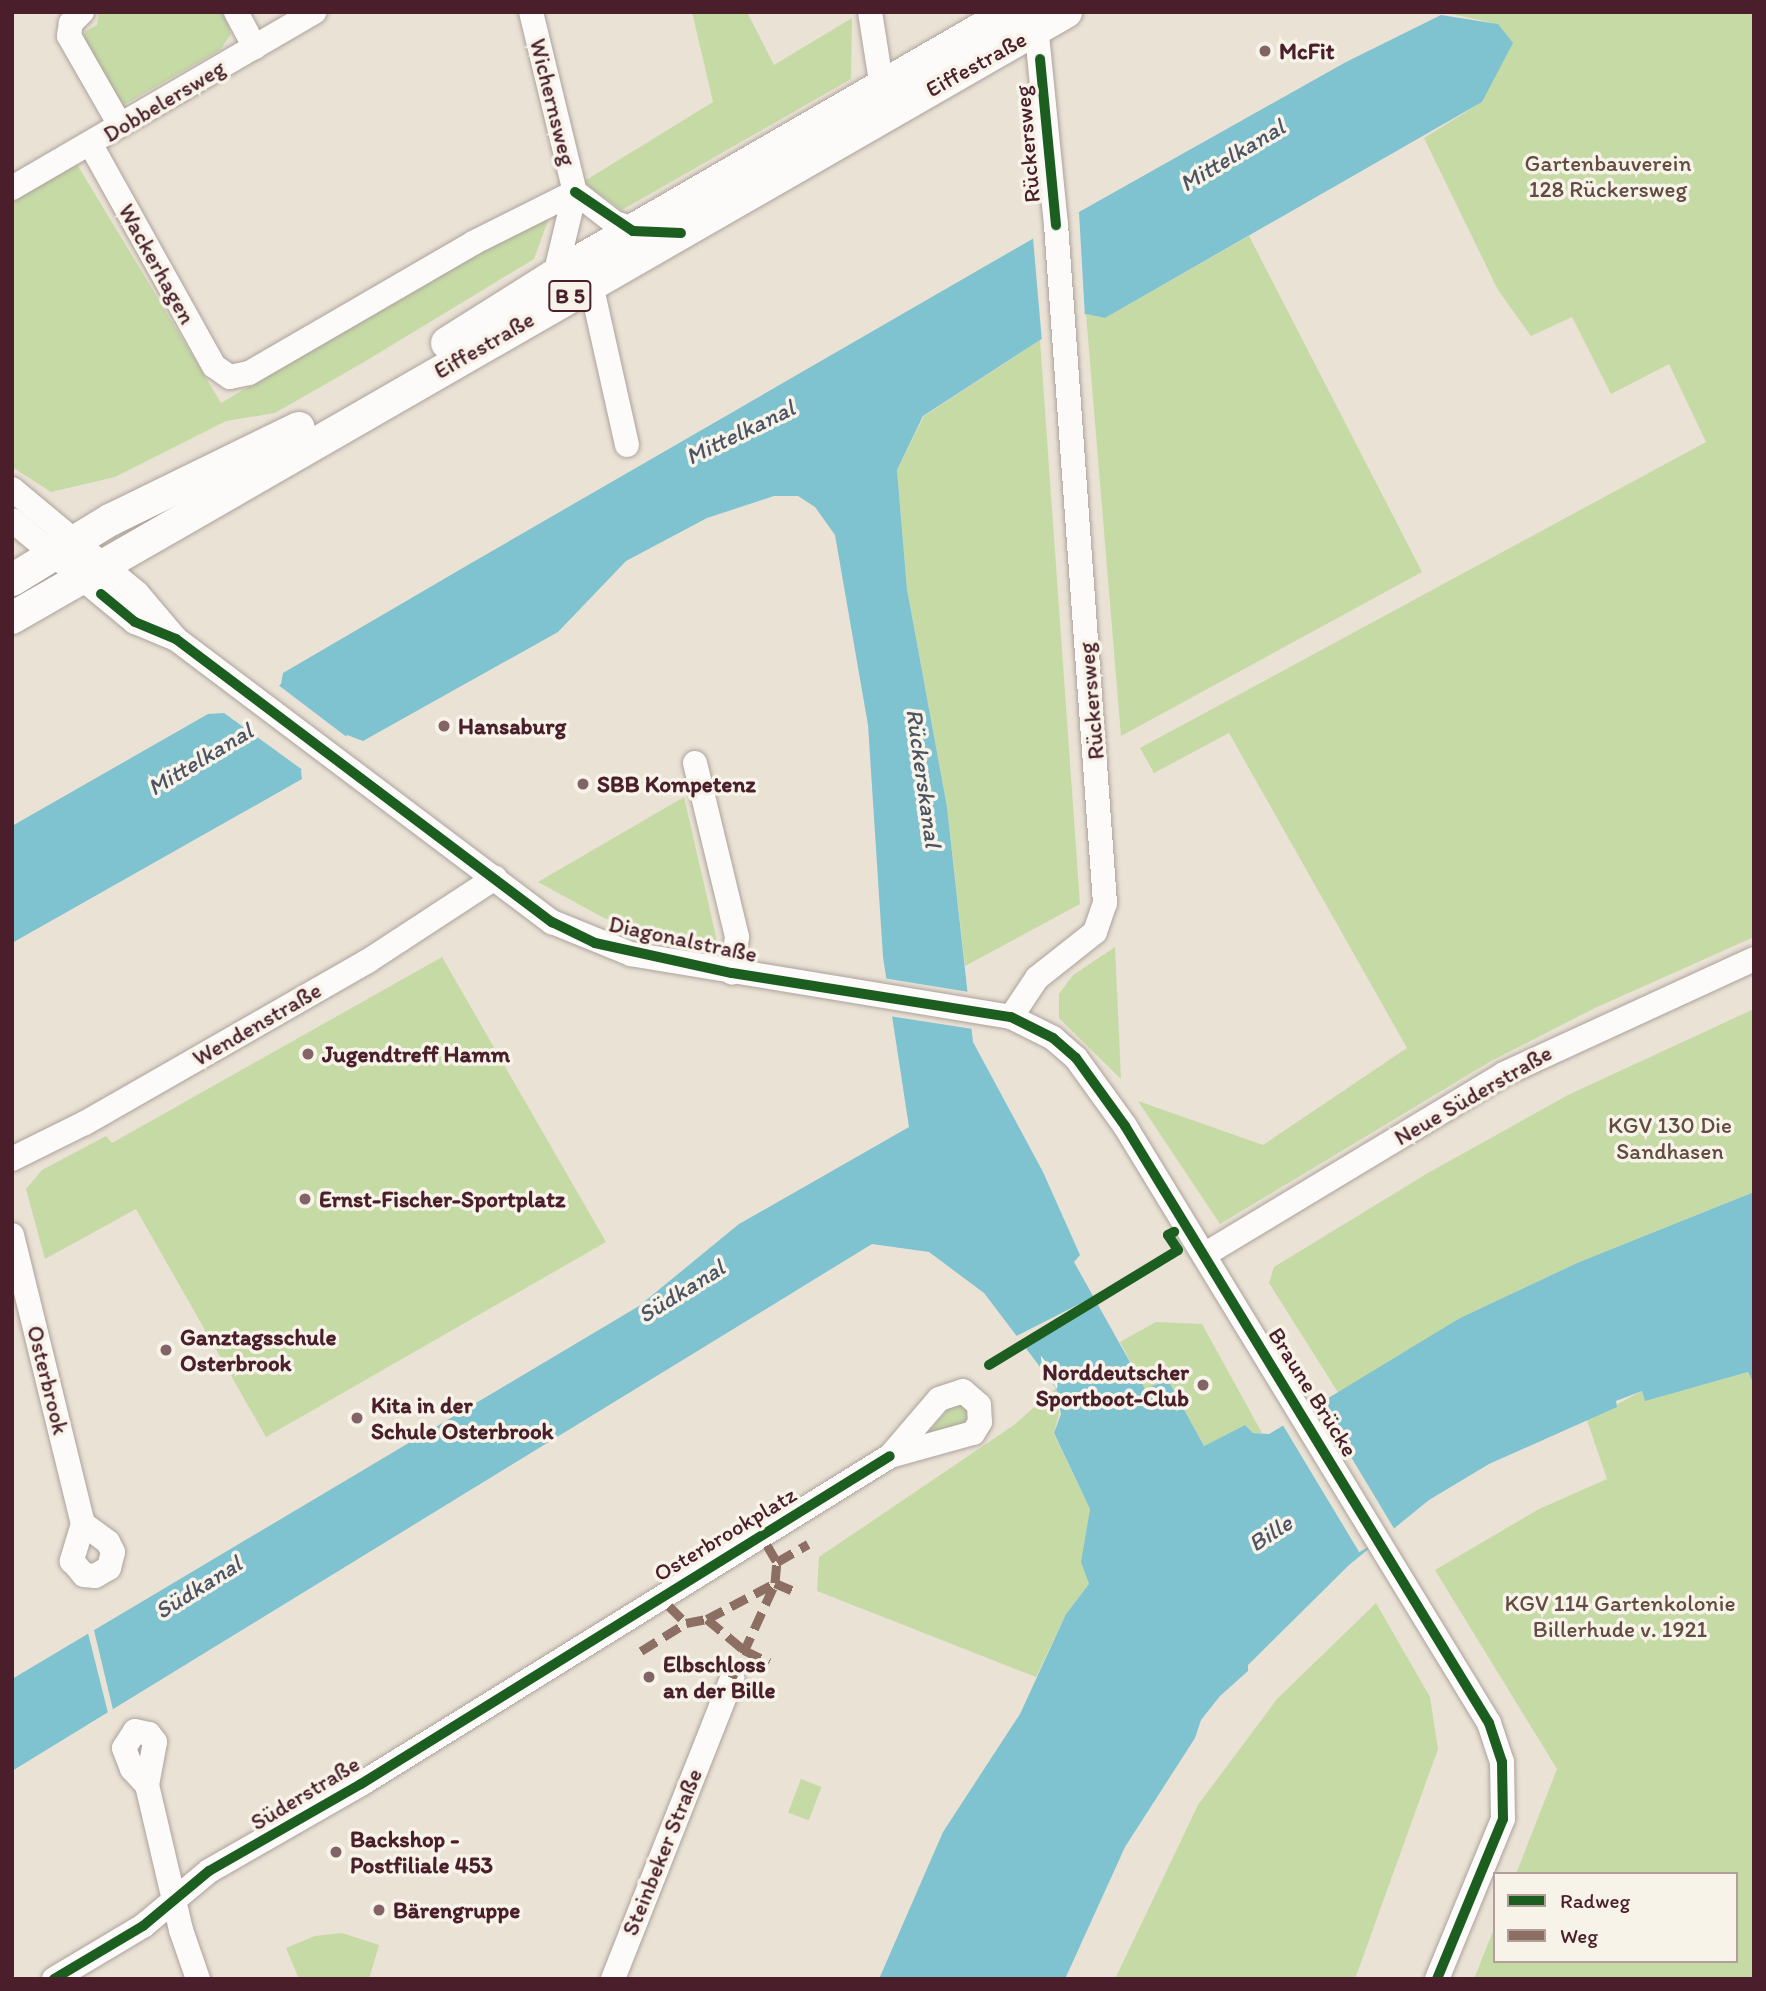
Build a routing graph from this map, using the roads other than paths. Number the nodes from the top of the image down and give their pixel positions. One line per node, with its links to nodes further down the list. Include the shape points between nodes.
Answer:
1 (82, 12): 11 (street, via 71,23 69,36)
2 (236, 12): 9 (street)
3 (315, 12): 9 (street, Dobbelersweg)
4 (531, 12): 14 (street, Wichernsweg)
5 (870, 12): 10 (street)
6 (1010, 12): 10 (main road, Eiffestraße / B 5)
7 (1066, 12): 8 (main road, Eiffestraße / B 5)
8 (1036, 21): 16 (main road, Eiffestraße / B 5); 30 (street, Rückersweg, via 1056,225 1105,904 1095,932 1037,978)
9 (256, 47): 11 (street, Dobbelersweg)
10 (882, 88): 15 (main road, Eiffestraße / B 5)
11 (120, 125): 12 (street, Dobbelersweg)
12 (91, 145): 13 (street, Dobbelersweg); 14 (street, Wackerhagen, via 214,366 230,377 249,373 472,243)
13 (12, 188)
14 (575, 191): 15 (street, Wichernsweg); 17 (street, Wichernsweg)
15 (633, 231): 16 (street); 17 (main road, Eiffestraße / B 5)
16 (681, 233): 18 (main road, Eiffestraße / B 5)
17 (555, 275): 22 (main road, Eiffestraße / B 5, via 380,384)
18 (591, 284): 19 (street); 23 (main road, Eiffestraße / B 5)
19 (627, 445)
20 (12, 489): 22 (street, Diagonalstraße)
21 (12, 520): 22 (street, Diagonalstraße)
22 (64, 547): 23 (street, Diagonalstraße); 24 (main road, Eiffestraße / B 5)
23 (93, 571): 25 (main road, Eiffestraße / B 5); 27 (street, Diagonalstraße, via 135,622 176,639)
24 (12, 580)
25 (12, 618)
26 (695, 763): 29 (street, via 737,937)
27 (495, 878): 29 (street, Diagonalstraße, via 552,922 595,943); 31 (street, Wendenstraße, via 368,961 85,1123)
28 (1754, 958): 33 (street, Neue Süderstraße, via 1504,1074)
29 (732, 973): 30 (street, Diagonalstraße)
30 (1011, 1017): 33 (street, Diagonalstraße, via 1053,1038 1094,1081)
31 (12, 1159)
32 (12, 1235): 35 (street, Osterbrook)
33 (1204, 1255): 43 (street, Braune Brücke, via 1474,1691 1502,1762 1503,1819)
34 (890, 1456): 36 (street, Osterbrookplatz)
35 (83, 1524)
36 (580, 1647): 39 (street, Süderstraße, via 282,1833 209,1871)
37 (732, 1678): 42 (street, Steinbeker Straße)
38 (147, 1785): 39 (street)
39 (176, 1901): 40 (street, Süderstraße, via 144,1926); 41 (street)
40 (54, 1979)
41 (198, 1979)
42 (612, 1979)
43 (1437, 1979)

